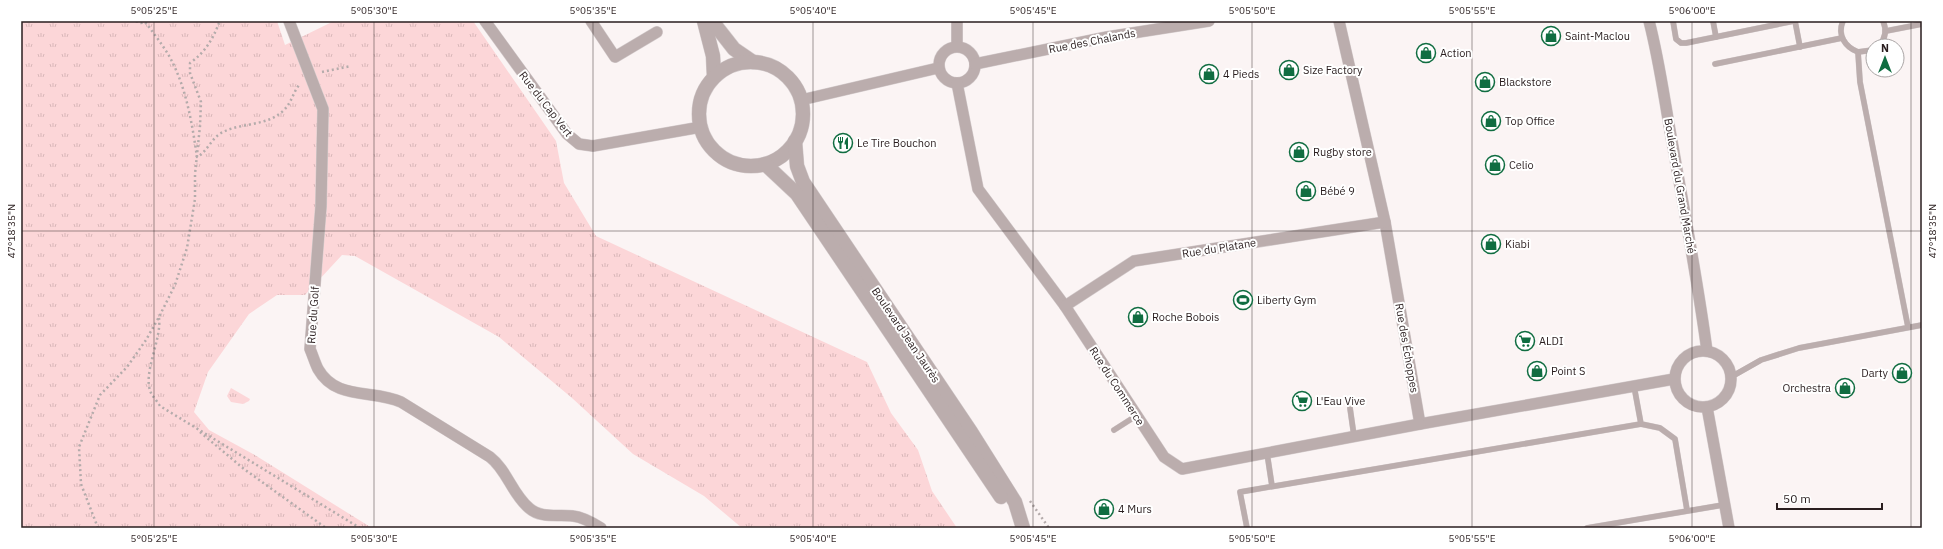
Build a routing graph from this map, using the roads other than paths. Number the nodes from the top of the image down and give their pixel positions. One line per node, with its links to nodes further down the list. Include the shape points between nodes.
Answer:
1 (289, 21): 54 (street, Rue du Golf, via 323,109 321,206 310,349 318,370 333,386 352,393 389,396 401,402 490,457 498,463 513,489 529,509 538,514 574,516)
2 (484, 21): 32 (street, Rue du Cap Vert, via 567,134 580,144 593,146)
3 (591, 21): 17 (street, via 615,57)
4 (704, 21): 29 (street, via 713,56)
5 (712, 21): 25 (street, via 734,49)
6 (957, 21): 21 (street)
7 (1209, 21): 26 (street, Rue des Chalands, via 1107,37)
8 (1339, 21): 35 (street, Rue des Échoppes)
9 (1649, 21): 39 (street, Boulevard du Grand Marché, via 1658,56)
10 (1673, 21): 18 (lane, via 1676,39 1681,42)
11 (1713, 21): 18 (lane)
12 (1794, 21): 18 (lane); 22 (lane)
13 (1843, 21): 19 (lane)
14 (1883, 21): 16 (lane)
15 (1922, 24): 16 (lane)
16 (1886, 31): 20 (lane)
17 (657, 32)
18 (1716, 37)
19 (1842, 38): 22 (lane); 24 (lane, via 1851,49)
20 (1884, 38)
21 (957, 46): 26 (street, via 967,50); 28 (street, via 942,53)
22 (1800, 47): 27 (lane)
23 (1865, 51): 24 (lane)
24 (1858, 52): 38 (lane, via 1860,82)
25 (753, 62): 29 (street, via 725,68); 31 (street, via 769,65 783,73 794,85)
26 (975, 64): 30 (street, via 968,80)
27 (1715, 64)
28 (938, 68): 30 (street, via 947,81); 31 (street)
29 (714, 77): 32 (street, via 701,100)
30 (957, 83): 36 (street, Rue du Commerce, via 978,189)
31 (801, 100): 33 (street, via 801,128)
32 (701, 127): 34 (street, via 707,142 718,154 749,166)
33 (795, 141): 34 (street, via 777,159); 55 (street, Boulevard Jean Jaurès, via 797,166 803,182 971,432 1015,502)
34 (765, 164): 55 (street, Boulevard Jean Jaurès, via 797,194)
35 (1385, 222): 36 (street, Rue du Platane, via 1134,261); 46 (street, Rue des Échoppes)
36 (1065, 306): 45 (street, Rue du Commerce)
37 (1922, 325): 38 (lane)
38 (1908, 327): 40 (lane, via 1799,348 1761,360)
39 (1707, 351): 40 (street, via 1724,360); 41 (street, via 1698,351 1681,361)
40 (1731, 377): 43 (street, via 1731,385 1725,397 1715,405)
41 (1674, 379): 42 (street); 43 (street, via 1681,397 1693,405)
42 (1634, 386): 46 (street); 47 (lane)
43 (1707, 407): 52 (street)
44 (1350, 408): 49 (lane)
45 (1136, 416): 48 (lane); 50 (street, Rue du Commerce, via 1164,457 1182,469)
46 (1420, 424): 49 (street, Rue du Commerce)
47 (1641, 424): 51 (lane); 53 (lane, via 1660,428 1676,439)
48 (1114, 430)
49 (1354, 436): 50 (street, Rue du Commerce)
50 (1267, 453): 51 (lane)
51 (1272, 486): 56 (lane, via 1240,492)
52 (1723, 505): 53 (lane); 58 (street)
53 (1687, 510): 57 (lane)
54 (601, 528)
55 (1023, 528)
56 (1247, 528)
57 (1587, 528)
58 (1729, 528)

